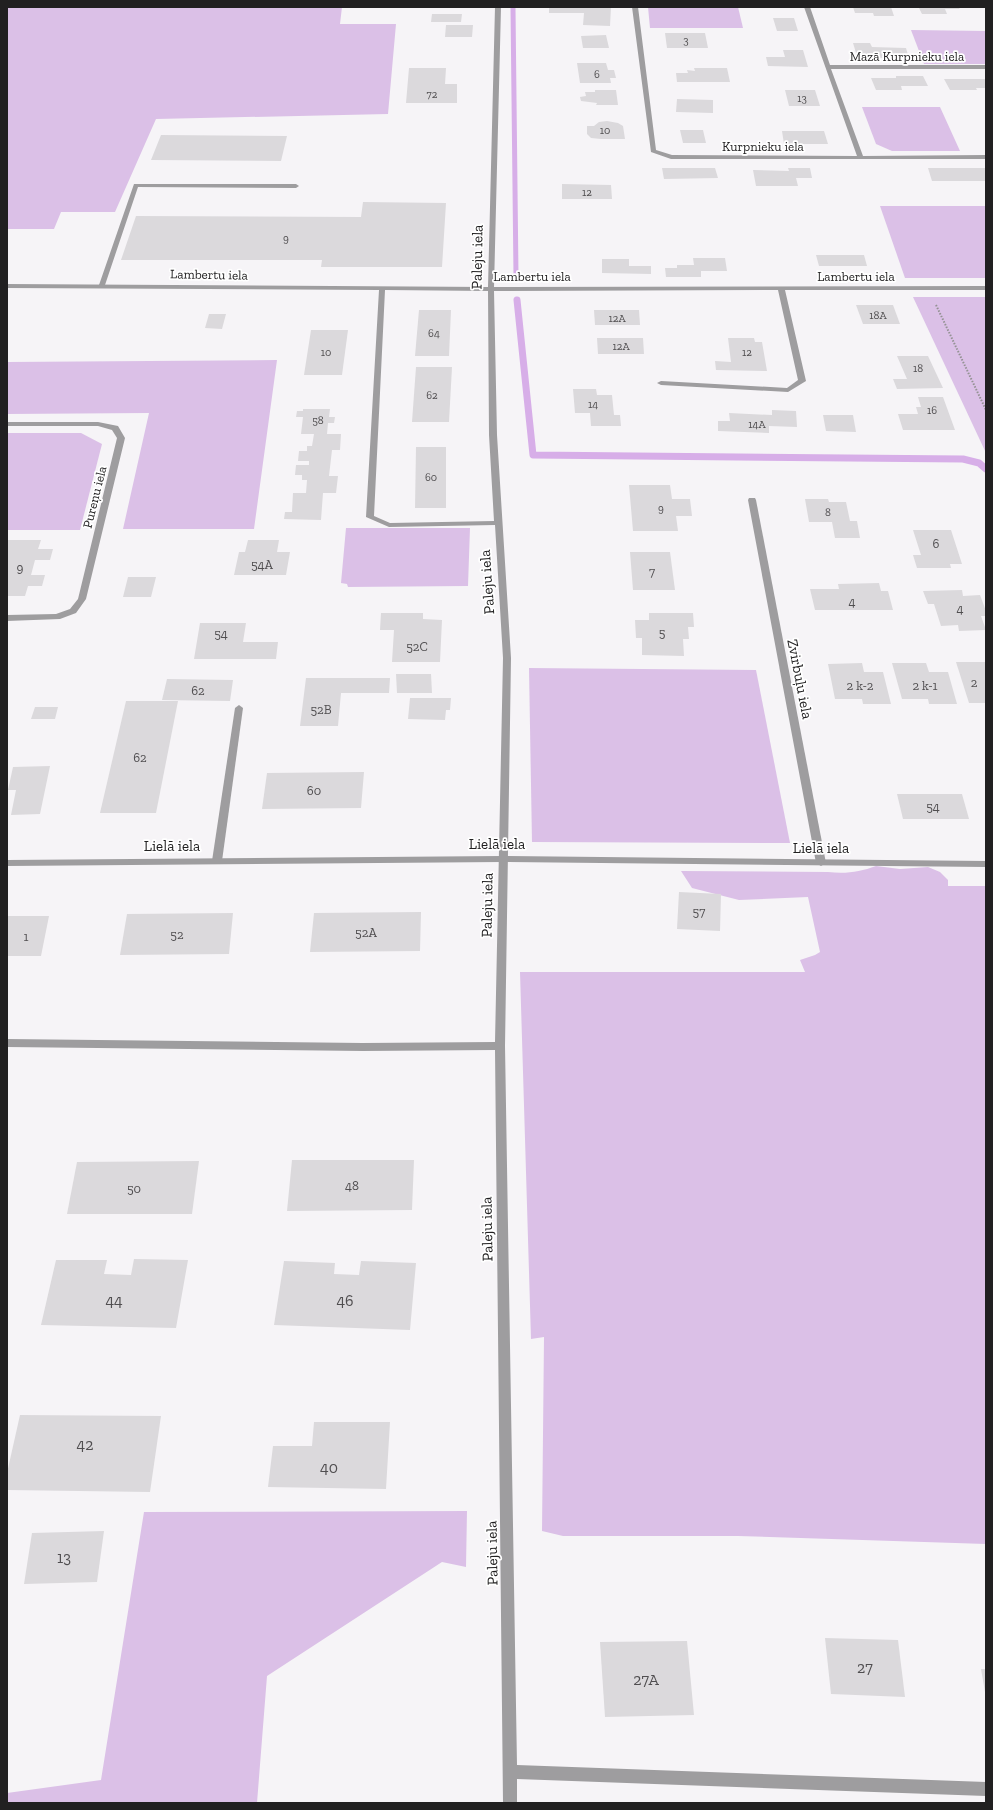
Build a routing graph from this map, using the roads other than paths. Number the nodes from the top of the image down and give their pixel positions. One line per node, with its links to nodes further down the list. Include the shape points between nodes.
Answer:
1 (498, 7): 12 (street, Paleju iela)
2 (635, 7): 6 (street, Kurpnieku iela, via 652,151 671,157)
3 (808, 7): 4 (street)
4 (829, 67): 5 (street, Mazā Kurpnieku iela); 6 (street)
5 (986, 67)
6 (860, 157): 7 (street)
7 (986, 157)
8 (296, 186): 9 (street, via 136,185)
9 (102, 285): 10 (street, Lambertu iela); 11 (street, Lambertu iela)
10 (7, 286)
11 (382, 288): 12 (street, Lambertu iela); 18 (street, via 370,517 389,525)
12 (491, 288): 13 (street, Lambertu iela); 18 (street, Paleju iela, via 493,435)
13 (780, 288): 14 (street, Lambertu iela); 15 (street, via 802,382 788,390)
14 (986, 288)
15 (661, 383)
16 (7, 424): 19 (street, Pureņu iela, via 98,424 115,428 121,438 82,599 73,611 57,617)
17 (752, 500): 24 (street, Zvirbuļu iela)
18 (498, 523): 21 (street, Paleju iela, via 507,658)
19 (7, 618)
20 (239, 708): 22 (street)
21 (502, 859): 22 (street, Lielā iela); 24 (street, Lielā iela); 27 (street, Paleju iela)
22 (217, 861): 23 (street, Lielā iela)
23 (7, 862)
24 (821, 863): 25 (street, Lielā iela)
25 (986, 864)
26 (7, 1043): 27 (street)
27 (500, 1046): 28 (street, Paleju iela)
28 (510, 1772): 29 (street); 30 (street, Paleju iela)
29 (986, 1789)
30 (510, 1803)

